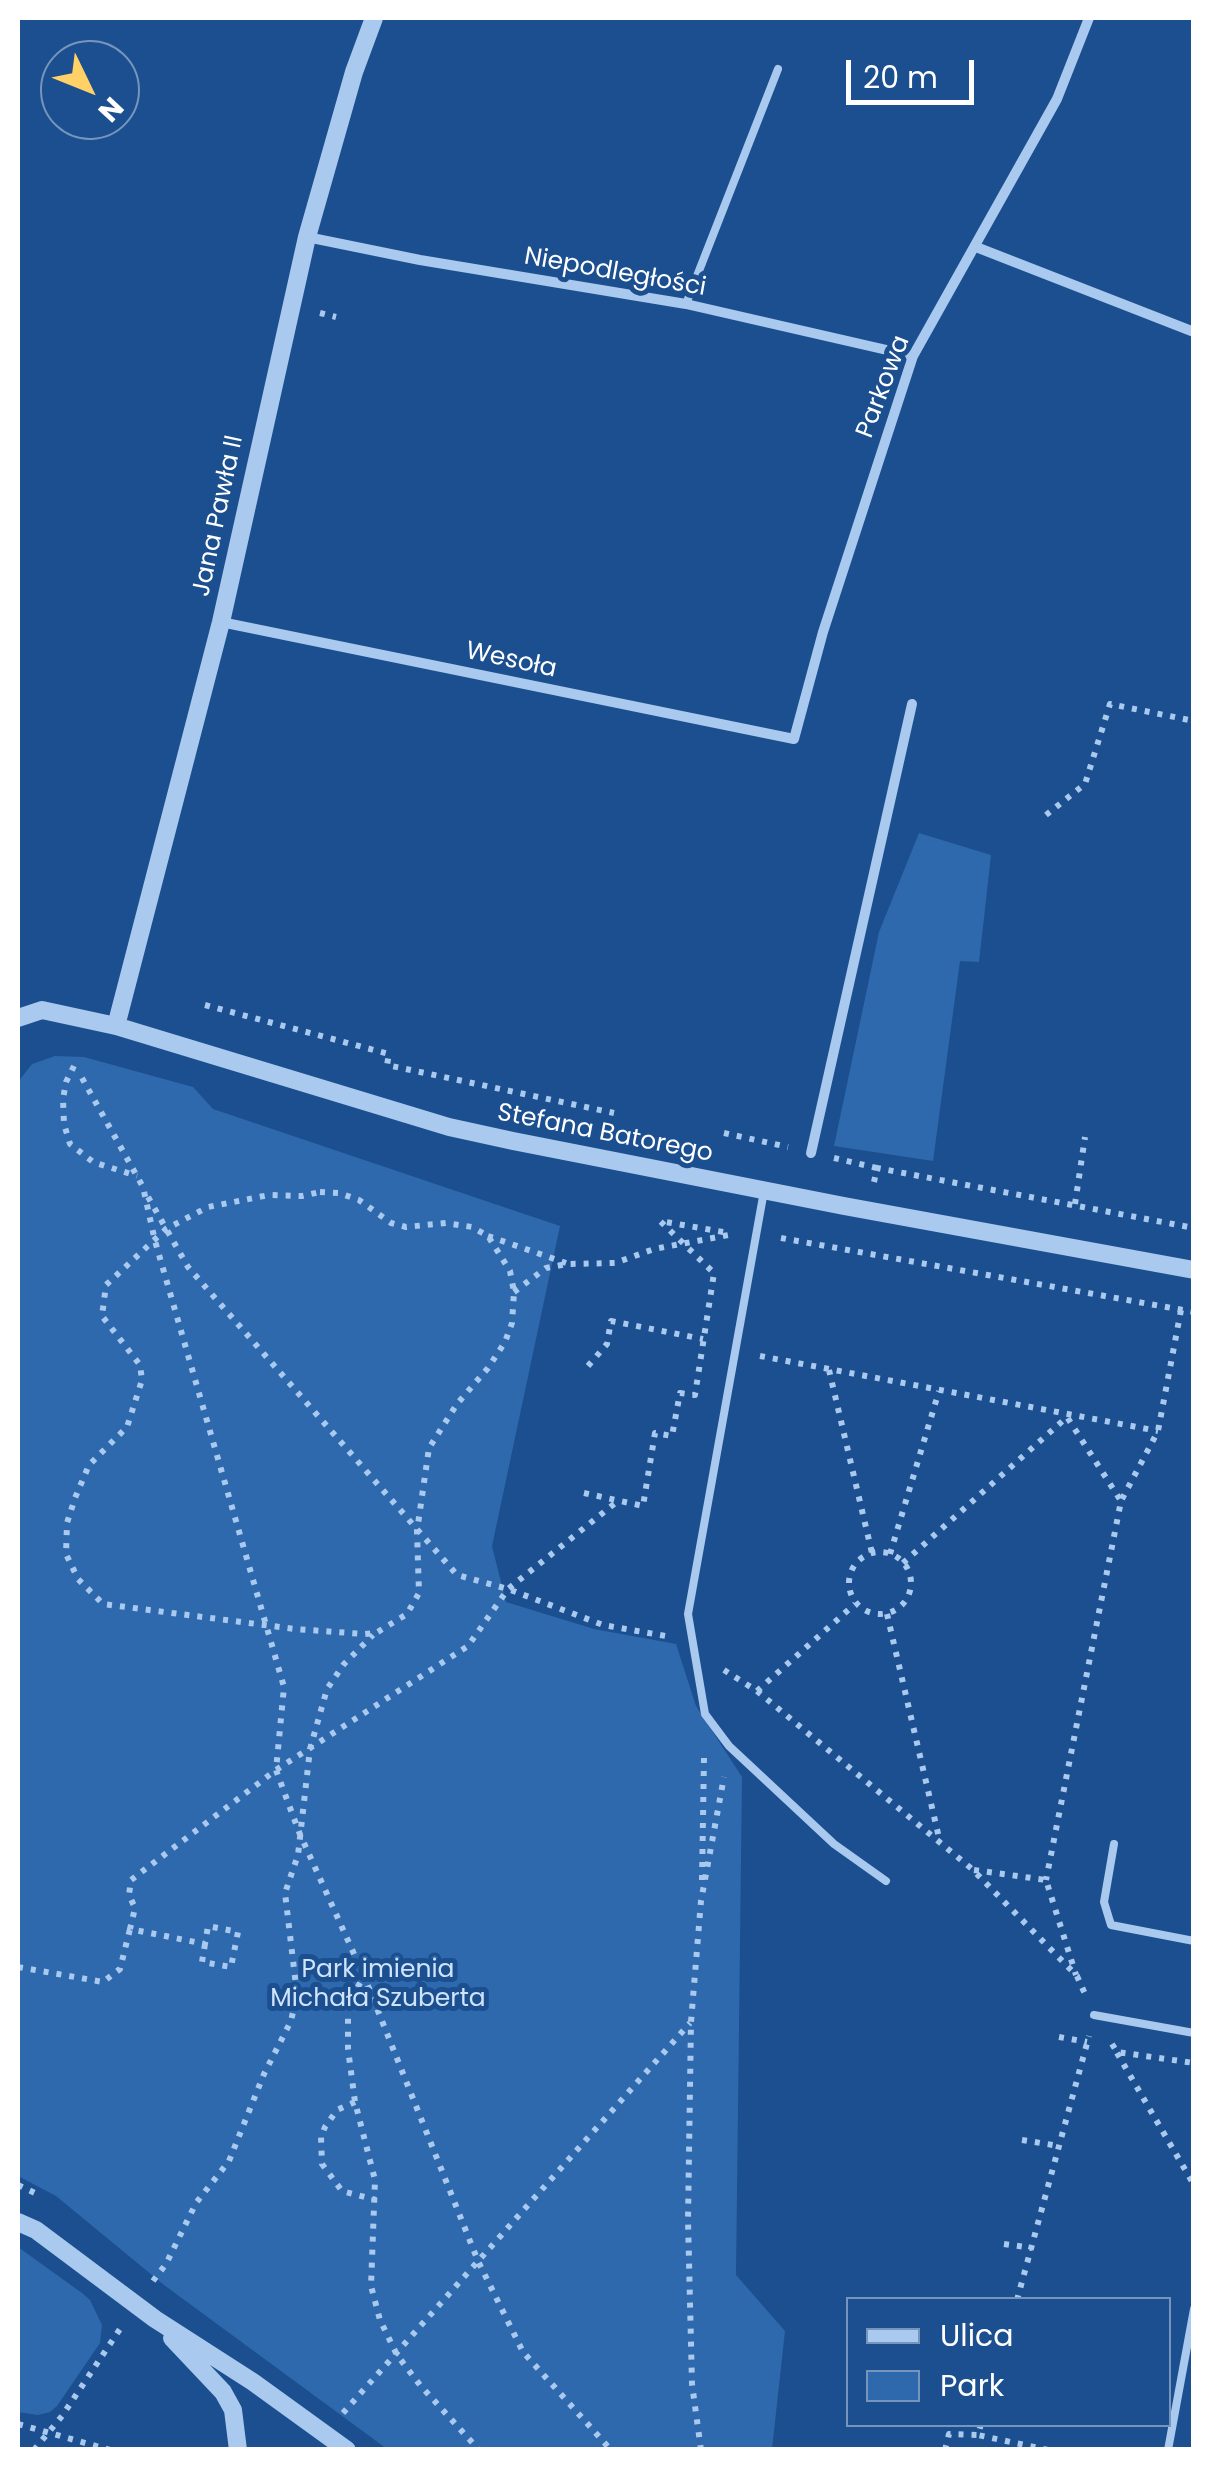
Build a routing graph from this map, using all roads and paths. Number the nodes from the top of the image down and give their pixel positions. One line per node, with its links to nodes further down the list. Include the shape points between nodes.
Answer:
1 (374, 18): 4 (street, Jana Pawła II)
2 (1089, 18): 5 (street, Parkowa, via 1057,99)
3 (778, 69): 6 (lane)
4 (308, 237): 6 (street, Niepodległości); 9 (street, Jana Pawła II)
5 (976, 247): 7 (street); 8 (street, Parkowa)
6 (686, 304): 8 (street, Niepodległości)
7 (1194, 332)
8 (913, 356): 12 (street, Parkowa)
9 (221, 622): 12 (street, Wesoła); 16 (street, Jana Pawła II)
10 (912, 704): 21 (street)
11 (1194, 722): 13 (path, via 1110,704 1085,784)
12 (794, 739)
13 (1046, 816)
14 (204, 1005): 19 (path, via 389,1054 387,1065)
15 (18, 1018): 16 (street, Stefana Batorego, via 42,1010)
16 (116, 1026): 24 (street, Stefana Batorego, via 449,1126)
17 (74, 1066): 22 (path, via 64,1099 70,1144 93,1162)
18 (82, 1078): 22 (path)
19 (614, 1113)
20 (1085, 1137): 25 (path)
21 (811, 1152)
22 (137, 1176): 23 (path)
23 (143, 1187): 26 (path); 30 (path)
24 (764, 1191): 28 (lane); 33 (street, Stefana Batorego)
25 (1075, 1204)
26 (166, 1229): 29 (path, via 240,1199 338,1193 391,1223 460,1224); 30 (path); 47 (path, via 188,1267)
27 (735, 1234): 28 (path); 31 (path); 31 (path, via 660,1221)
28 (756, 1235): 35 (path); 56 (lane, via 688,1614)
29 (488, 1236): 32 (path); 34 (path)
30 (155, 1242): 54 (path); 54 (path, via 106,1285 101,1302 102,1316 140,1365 142,1380 127,1427 89,1466 75,1498 66,1554 78,1579 103,1604)
31 (683, 1244): 32 (path, via 615,1263); 38 (path, via 714,1273)
32 (567, 1264): 34 (path, via 546,1268)
33 (1194, 1270)
34 (514, 1292): 47 (path, via 505,1342 429,1448)
35 (1182, 1310): 36 (path); 43 (path)
36 (1194, 1312)
37 (762, 1336): 40 (path, via 759,1356)
38 (703, 1339): 39 (path, via 612,1320 607,1344); 45 (path, via 695,1395 680,1393 672,1436 656,1433 644,1506)
39 (588, 1366)
40 (829, 1370): 41 (path); 48 (path)
41 (939, 1390): 42 (path); 49 (path)
42 (1067, 1416): 43 (path); 46 (path); 50 (path)
43 (1158, 1432): 46 (path)
44 (584, 1493): 45 (path)
45 (619, 1500): 51 (path)
46 (1121, 1500): 66 (path)
47 (418, 1531): 51 (path, via 458,1574); 55 (path, via 419,1593 406,1614)
48 (872, 1552): 49 (path); 52 (path, via 852,1568)
49 (890, 1554): 50 (path)
50 (903, 1563): 53 (path, via 911,1587 899,1609)
51 (508, 1589): 56 (path, via 604,1625 673,1637); 60 (path, via 468,1646)
52 (855, 1604): 53 (path); 57 (path)
53 (887, 1614): 63 (path)
54 (267, 1624): 55 (path); 61 (path, via 284,1687)
55 (376, 1632): 60 (path, via 327,1689)
56 (695, 1652): 57 (path); 58 (lane)
57 (757, 1691): 63 (path)
58 (705, 1714): 59 (lane); 68 (path)
59 (730, 1746): 67 (lane, via 834,1844); 68 (path)
60 (310, 1749): 61 (path); 62 (path)
61 (276, 1770): 62 (path); 69 (path, via 131,1880)
62 (299, 1832): 74 (path); 92 (path, via 285,1893 297,1994 291,2020 229,2161)
63 (941, 1844): 65 (path)
64 (1114, 1844): 70 (lane, via 1104,1902 1111,1924)
65 (972, 1869): 66 (path); 75 (path)
66 (1046, 1880): 75 (path)
67 (886, 1881)
68 (701, 1901): 77 (path)
69 (130, 1929): 71 (path); 72 (path, via 120,1969 103,1982)
70 (1194, 1941)
71 (205, 1944): 71 (path, via 208,1926 238,1932 231,1967 202,1962)
72 (18, 1967)
73 (447, 1972): 74 (path)
74 (364, 1976): 82 (path, via 348,2004); 90 (path)
75 (1077, 1976): 76 (path)
76 (1094, 2015): 78 (lane); 80 (path)
77 (691, 2022): 90 (path); 107 (path, via 688,2220)
78 (1194, 2033)
79 (1059, 2037): 80 (path)
80 (1087, 2042): 84 (path)
81 (1116, 2052): 85 (path)
82 (355, 2102): 86 (path); 86 (path, via 337,2110 325,2128 322,2164 342,2191)
83 (1022, 2140): 84 (path)
84 (1059, 2146): 89 (path)
85 (1194, 2185)
86 (376, 2200): 95 (path, via 372,2286)
87 (18, 2222): 92 (street)
88 (1004, 2244): 89 (path)
89 (1032, 2248): 91 (path)
90 (478, 2261): 95 (path); 106 (path, via 523,2352)
91 (1018, 2297)
92 (136, 2306): 94 (street); 99 (path)
93 (1194, 2309): 110 (lane)
94 (155, 2319): 103 (street, via 223,2392 233,2410); 104 (street)
95 (397, 2355): 96 (path); 105 (path)
96 (354, 2402)
97 (18, 2424): 99 (path)
98 (980, 2427): 100 (path)
99 (48, 2432): 101 (path); 102 (path)
100 (978, 2436): 108 (path, via 949,2434); 109 (path)
101 (34, 2450)
102 (110, 2450)
103 (238, 2450)
104 (347, 2450)
105 (478, 2450)
106 (611, 2450)
107 (701, 2450)
108 (945, 2450)
109 (1048, 2450)
110 (1168, 2450)

